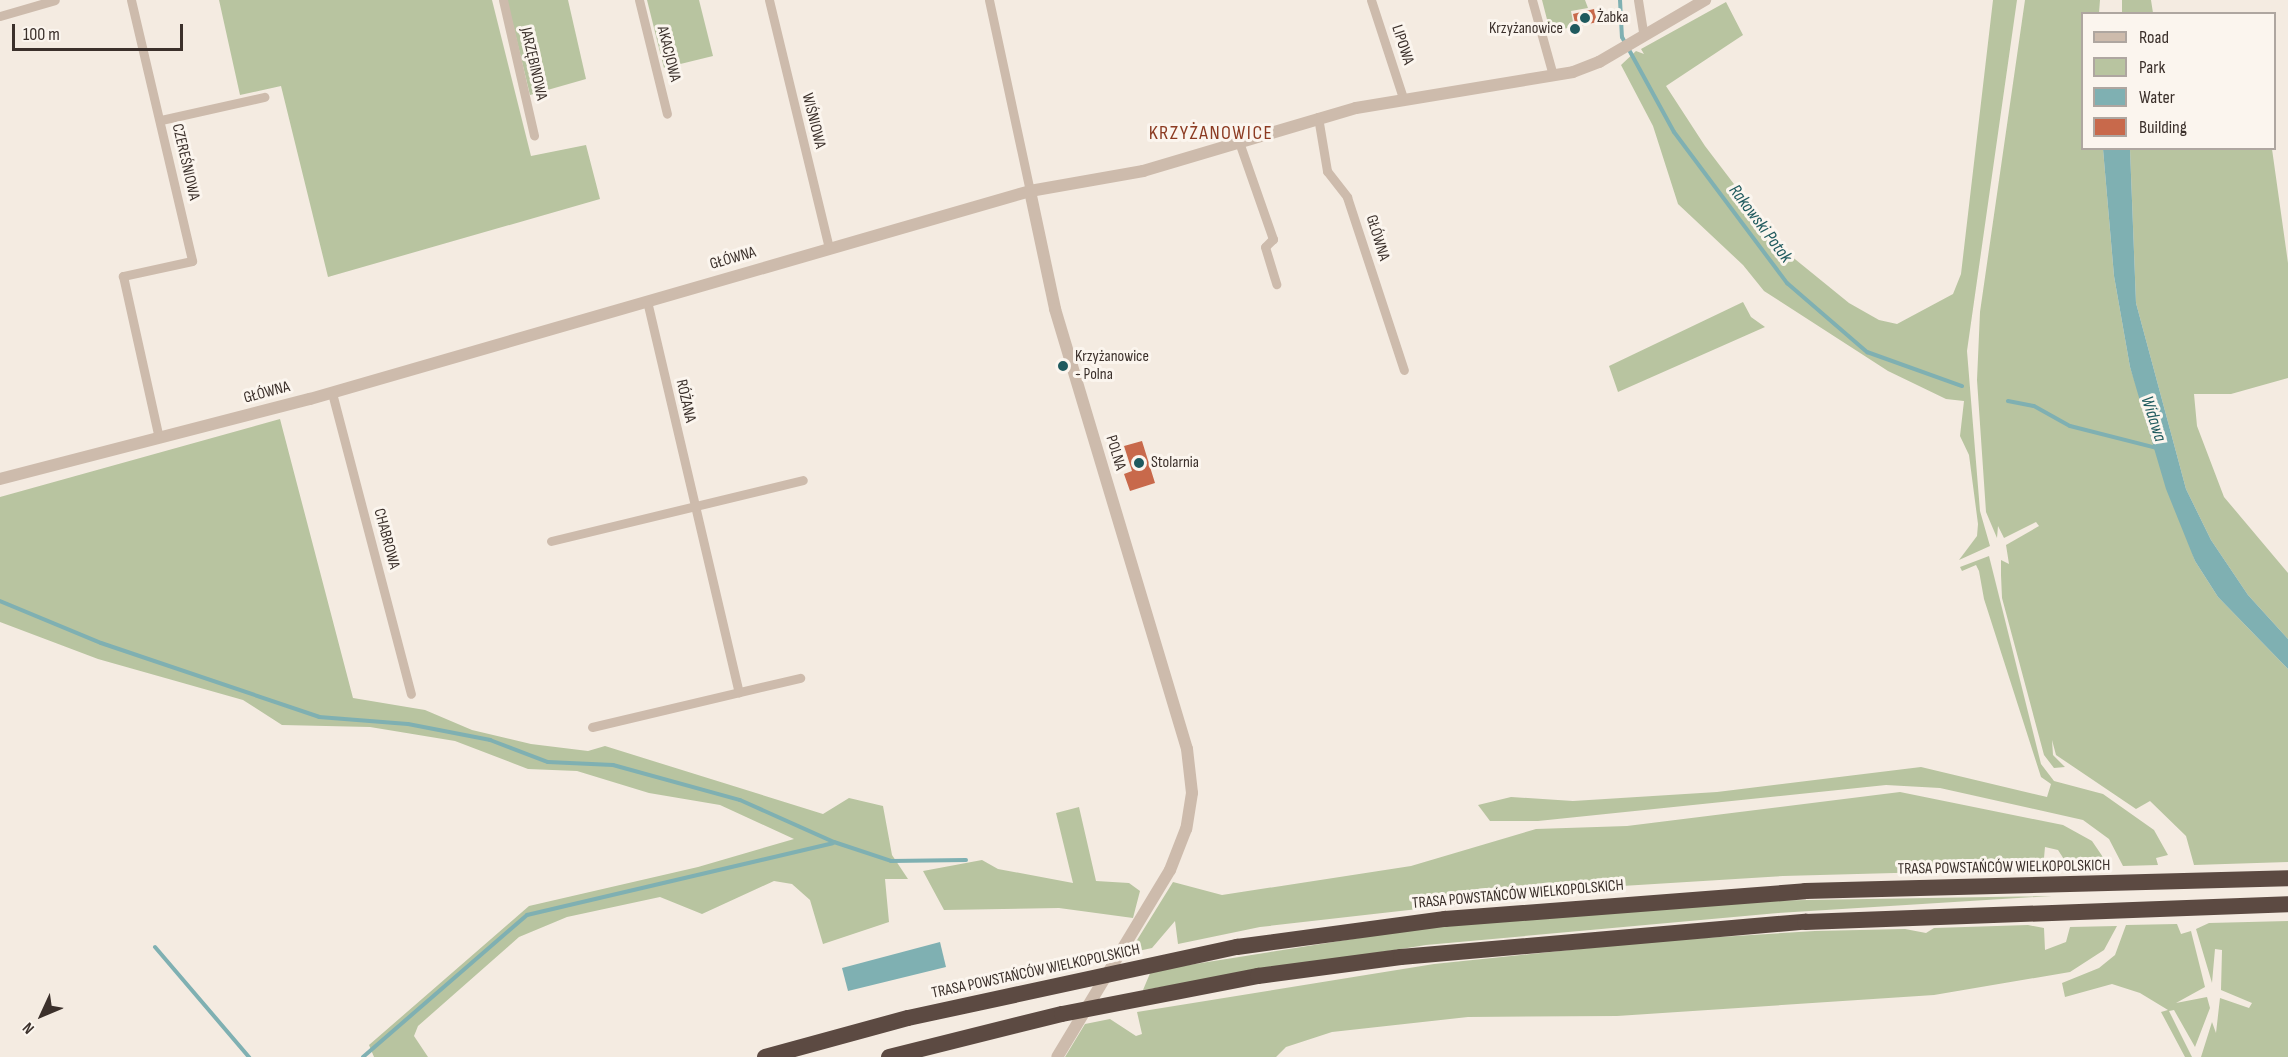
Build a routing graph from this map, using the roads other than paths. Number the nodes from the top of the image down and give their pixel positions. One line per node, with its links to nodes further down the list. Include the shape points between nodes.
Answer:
1 (55, 0): 11 (street)
2 (131, 0): 18 (street, CZEREŚNIOWA)
3 (502, 0): 19 (street, JARZĘBINOWA)
4 (639, 0): 16 (street, AKACJOWA)
5 (769, 0): 22 (street, WIŚNIOWA)
6 (989, 0): 21 (street, POLNA)
7 (1371, 0): 15 (street, LIPOWA)
8 (1532, 0): 13 (street)
9 (1638, 0): 12 (street)
10 (1705, 0): 12 (street, GŁÓWNA)
11 (0, 16)
12 (1639, 39): 13 (street, GŁÓWNA, via 1590,66)
13 (1553, 75): 15 (street, GŁÓWNA)
14 (264, 97): 18 (street)
15 (1403, 98): 17 (street, GŁÓWNA)
16 (667, 114)
17 (1318, 117): 20 (street, GŁÓWNA); 25 (street, GŁÓWNA, via 1327,171 1347,197)
18 (160, 120): 27 (street, CZEREŚNIOWA, via 192,261 123,276)
19 (534, 135)
20 (1239, 142): 21 (street, GŁÓWNA, via 1143,171); 23 (street, via 1273,239 1265,247)
21 (1030, 191): 22 (street, GŁÓWNA); 40 (street, POLNA, via 1055,309 1187,750 1192,793 1186,829 1149,907)
22 (829, 249): 24 (street, GŁÓWNA)
23 (1276, 284)
24 (647, 301): 26 (street, GŁÓWNA); 30 (street, RÓŻANA)
25 (1404, 370)
26 (332, 393): 27 (street, GŁÓWNA); 34 (street, CHABROWA)
27 (159, 438): 28 (street, GŁÓWNA)
28 (0, 479)
29 (803, 480): 30 (street)
30 (694, 507): 31 (street); 33 (street, RÓŻANA)
31 (551, 541)
32 (800, 678): 33 (street)
33 (739, 692): 35 (street)
34 (411, 694)
35 (592, 727)
36 (2288, 878): 38 (highway, TRASA POWSTAŃCÓW WIELKOPOLSKICH, via 1805,891 1549,908 1340,931 1083,979)
37 (2288, 904): 39 (highway, via 1805,922 1545,941 1258,976 1062,1014)
38 (765, 1057)
39 (889, 1057)
40 (1057, 1057)

